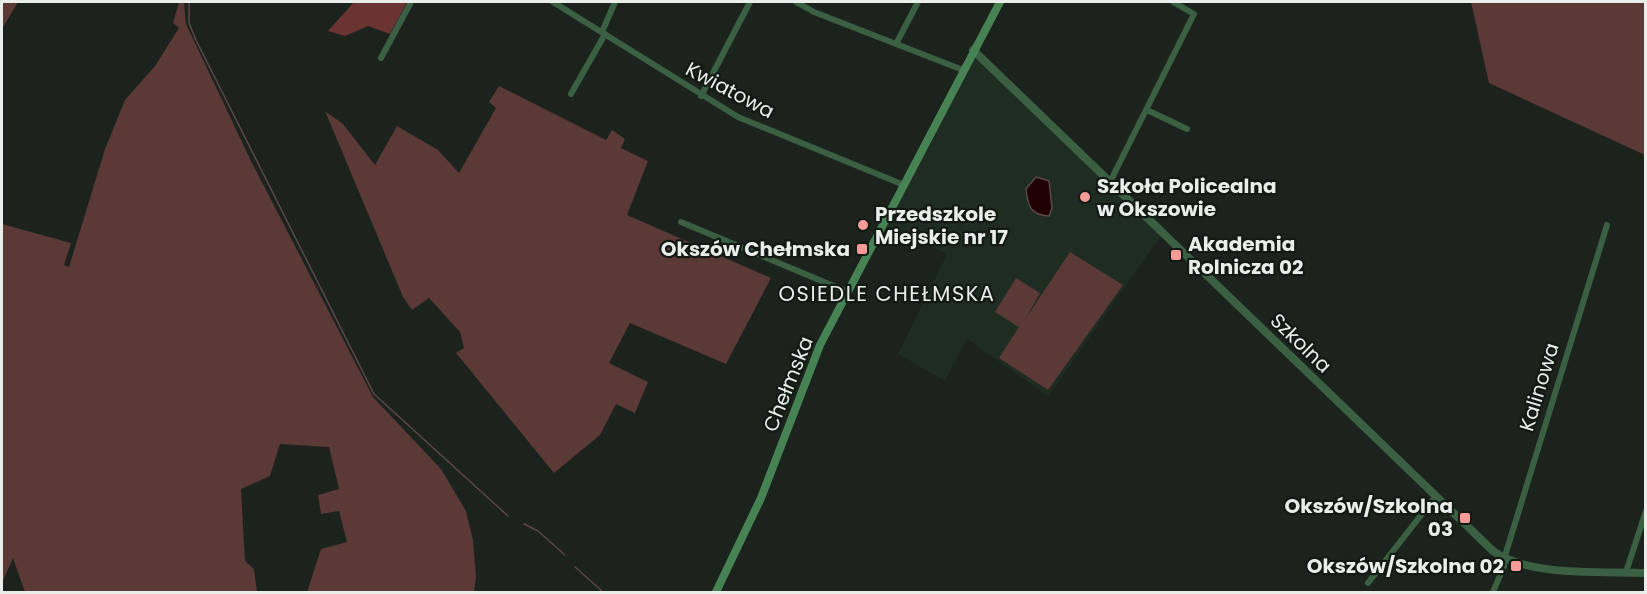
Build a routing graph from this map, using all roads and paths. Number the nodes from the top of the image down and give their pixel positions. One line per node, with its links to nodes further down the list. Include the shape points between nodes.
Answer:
1 (411, 2): 12 (street)
2 (553, 2): 9 (street, Kwiatowa)
3 (615, 2): 9 (street)
4 (750, 2): 15 (street)
5 (796, 2): 10 (street)
6 (918, 2): 10 (street)
7 (1000, 2): 11 (main road, Chełmska)
8 (1173, 2): 16 (street, via 1194,14)
9 (603, 33): 14 (street); 15 (street, Kwiatowa)
10 (896, 44): 13 (street)
11 (973, 50): 13 (main road, Chełmska); 18 (street, Szkolna)
12 (381, 58)
13 (963, 70): 19 (main road, Chełmska)
14 (571, 94)
15 (701, 96): 19 (street, Kwiatowa, via 738,117)
16 (1147, 110): 17 (street); 18 (street)
17 (1187, 129)
18 (1111, 180): 23 (street, Szkolna)
19 (904, 185): 22 (main road, Chełmska)
20 (681, 222): 22 (street)
21 (1606, 225): 25 (street, Kalinowa)
22 (848, 292): 29 (main road, Chełmska, via 817,353 761,498)
23 (1436, 496): 25 (street, Szkolna); 28 (street)
24 (1646, 511): 26 (street)
25 (1504, 559): 26 (street, Szkolna, via 1545,568); 30 (street, Kalinowa)
26 (1626, 572): 27 (street, Szkolna)
27 (1646, 573)
28 (1368, 583)
29 (716, 592)
30 (1493, 592)

